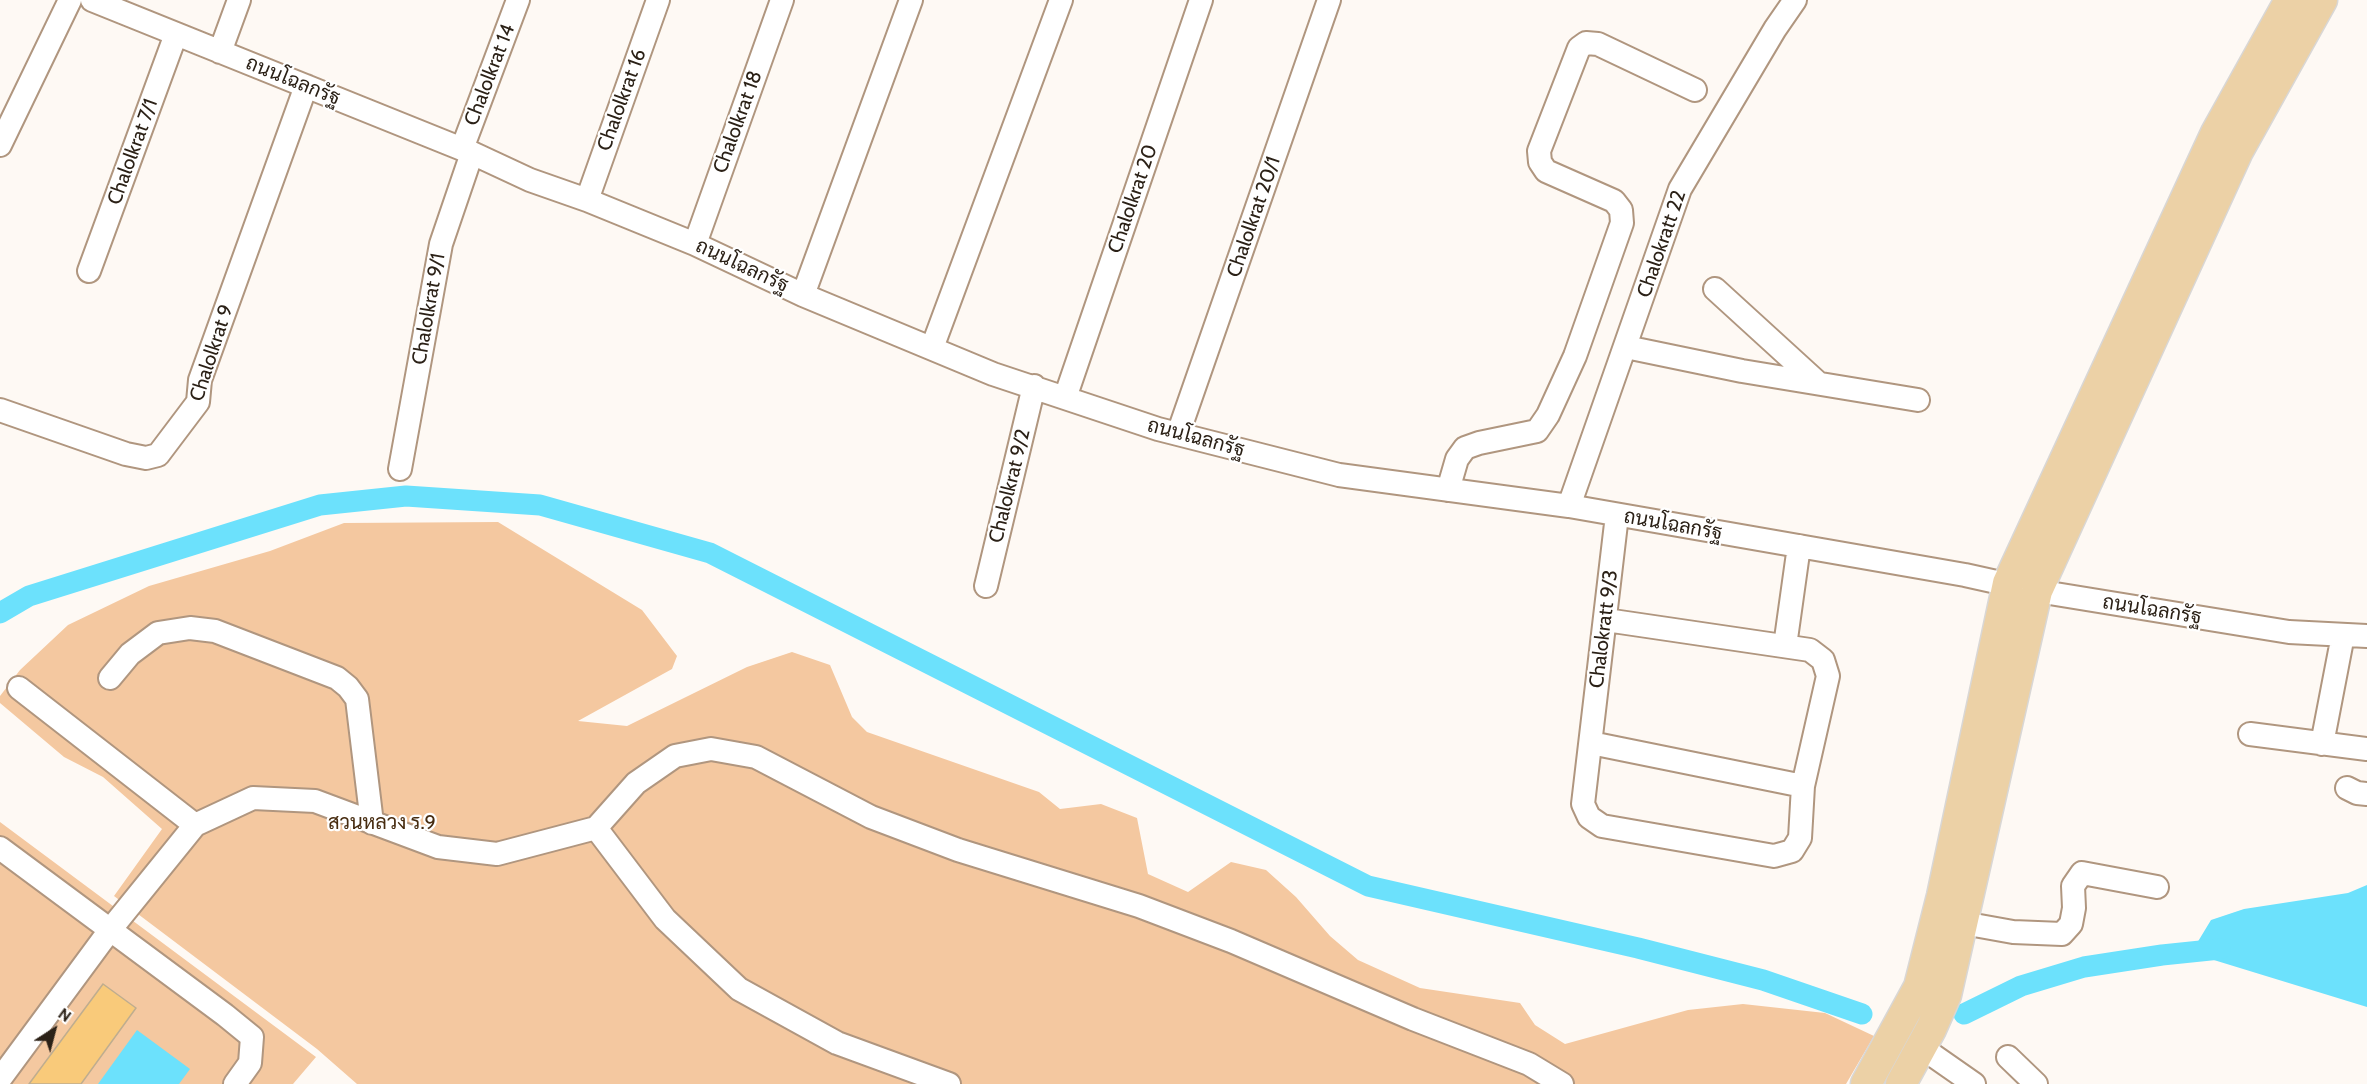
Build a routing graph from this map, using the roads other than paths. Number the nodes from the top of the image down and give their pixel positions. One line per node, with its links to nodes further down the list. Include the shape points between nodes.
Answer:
1 (70, 0): 18 (street)
2 (92, 0): 14 (street, ถนนโฉลกรัฐ)
3 (239, 0): 15 (street)
4 (518, 0): 19 (street, Chalolkrat 14)
5 (658, 0): 20 (street, Chalolkrat 16)
6 (782, 0): 21 (street, Chalolkrat 18)
7 (910, 0): 24 (street)
8 (1062, 0): 26 (street)
9 (1201, 0): 29 (street, Chalolkrat 20)
10 (1329, 0): 32 (street, Chalolkrat 20/1)
11 (1795, 0): 25 (street, Chalokratt 22, via 1683,183)
12 (2290, 0): 38 (main road, via 2216,133)
13 (2322, 0): 40 (main road, via 2238,151)
14 (176, 34): 15 (street, ถนนโฉลกรัฐ); 22 (street, Chalolkrat 7/1)
15 (220, 52): 16 (street, ถนนโฉลกรัฐ)
16 (306, 86): 19 (street, ถนนโฉลกรัฐ); 31 (street, Chalolkrat 9, via 200,380 198,402 158,455 146,458 126,454)
17 (1695, 90): 34 (street, via 1598,44 1586,43 1579,48 1539,151 1540,162 1546,171 1614,201 1621,210 1622,223 1575,356 1548,415 1537,431 1465,448)
18 (0, 145)
19 (467, 151): 20 (street, ถนนโฉลกรัฐ, via 530,180); 33 (street, Chalolkrat 9/1, via 441,244)
20 (587, 200): 21 (street, ถนนโฉลกรัฐ)
21 (694, 244): 24 (street, ถนนโฉลกรัฐ)
22 (89, 271)
23 (1715, 289): 27 (street)
24 (803, 295): 26 (street, ถนนโฉลกรัฐ)
25 (1626, 347): 27 (street); 35 (street, Chalokratt 22)
26 (932, 348): 28 (street, ถนนโฉลกรัฐ)
27 (1818, 384): 30 (street)
28 (1034, 387): 29 (street, ถนนโฉลกรัฐ); 39 (street, Chalolkrat 9/2)
29 (1065, 398): 32 (street, ถนนโฉลกรัฐ)
30 (1918, 400)
31 (0, 410)
32 (1178, 434): 34 (street, ถนนโฉลกรัฐ, via 1339,475)
33 (400, 469)
34 (1448, 490): 35 (street, ถนนโฉลกรัฐ)
35 (1569, 506): 36 (street, ถนนโฉลกรัฐ)
36 (1617, 515): 37 (street, ถนนโฉลกรัฐ); 41 (street, Chalokratt 9/3)
37 (1799, 546): 38 (street, ถนนโฉลกรัฐ); 44 (street)
38 (2008, 583): 40 (street, ถนนโฉลกรัฐ); 65 (main road, via 1919,987)
39 (986, 586)
40 (2037, 591): 42 (street, ถนนโฉลกรัฐ, via 2289,632); 57 (main road)
41 (1606, 620): 44 (street); 48 (street, Chalokratt 9/3)
42 (2343, 635): 43 (street, ถนนโฉลกรัฐ); 49 (street)
43 (2367, 636)
44 (1785, 646): 51 (street, via 1810,650 1823,660 1828,676)
45 (110, 678): 52 (street, via 130,654 158,633 190,628 215,630 337,678 357,699)
46 (19, 688): 53 (street)
47 (2250, 734): 49 (street)
48 (1591, 743): 51 (street); 51 (street, Chalokratt 9/3, via 1583,804 1589,817 1602,826 1784,855 1797,847 1800,838)
49 (2322, 744): 50 (street)
50 (2367, 749)
51 (1803, 786)
52 (372, 823): 53 (street, via 315,801 253,798); 54 (street, via 438,847 497,854)
53 (195, 825): 58 (street)
54 (596, 828): 63 (street, via 665,919 739,989 837,1043); 64 (street, via 636,783 675,756 711,749 756,757 871,817 958,850 1139,906 1231,941 1529,1064)
55 (0, 848): 58 (street)
56 (2157, 887): 57 (street, via 2082,873 2073,886 2074,908 2070,924 2062,934 2013,932)
57 (1963, 923): 59 (main road, via 1947,995)
58 (110, 930): 61 (street); 62 (street, via 252,1037 250,1063)
59 (1921, 1047): 66 (main road); 67 (street)
60 (2008, 1057): 68 (street)
61 (0, 1079)
62 (235, 1084)
63 (949, 1084)
64 (1562, 1084)
65 (1866, 1084)
66 (1901, 1084)
67 (1974, 1084)
68 (2036, 1084)

